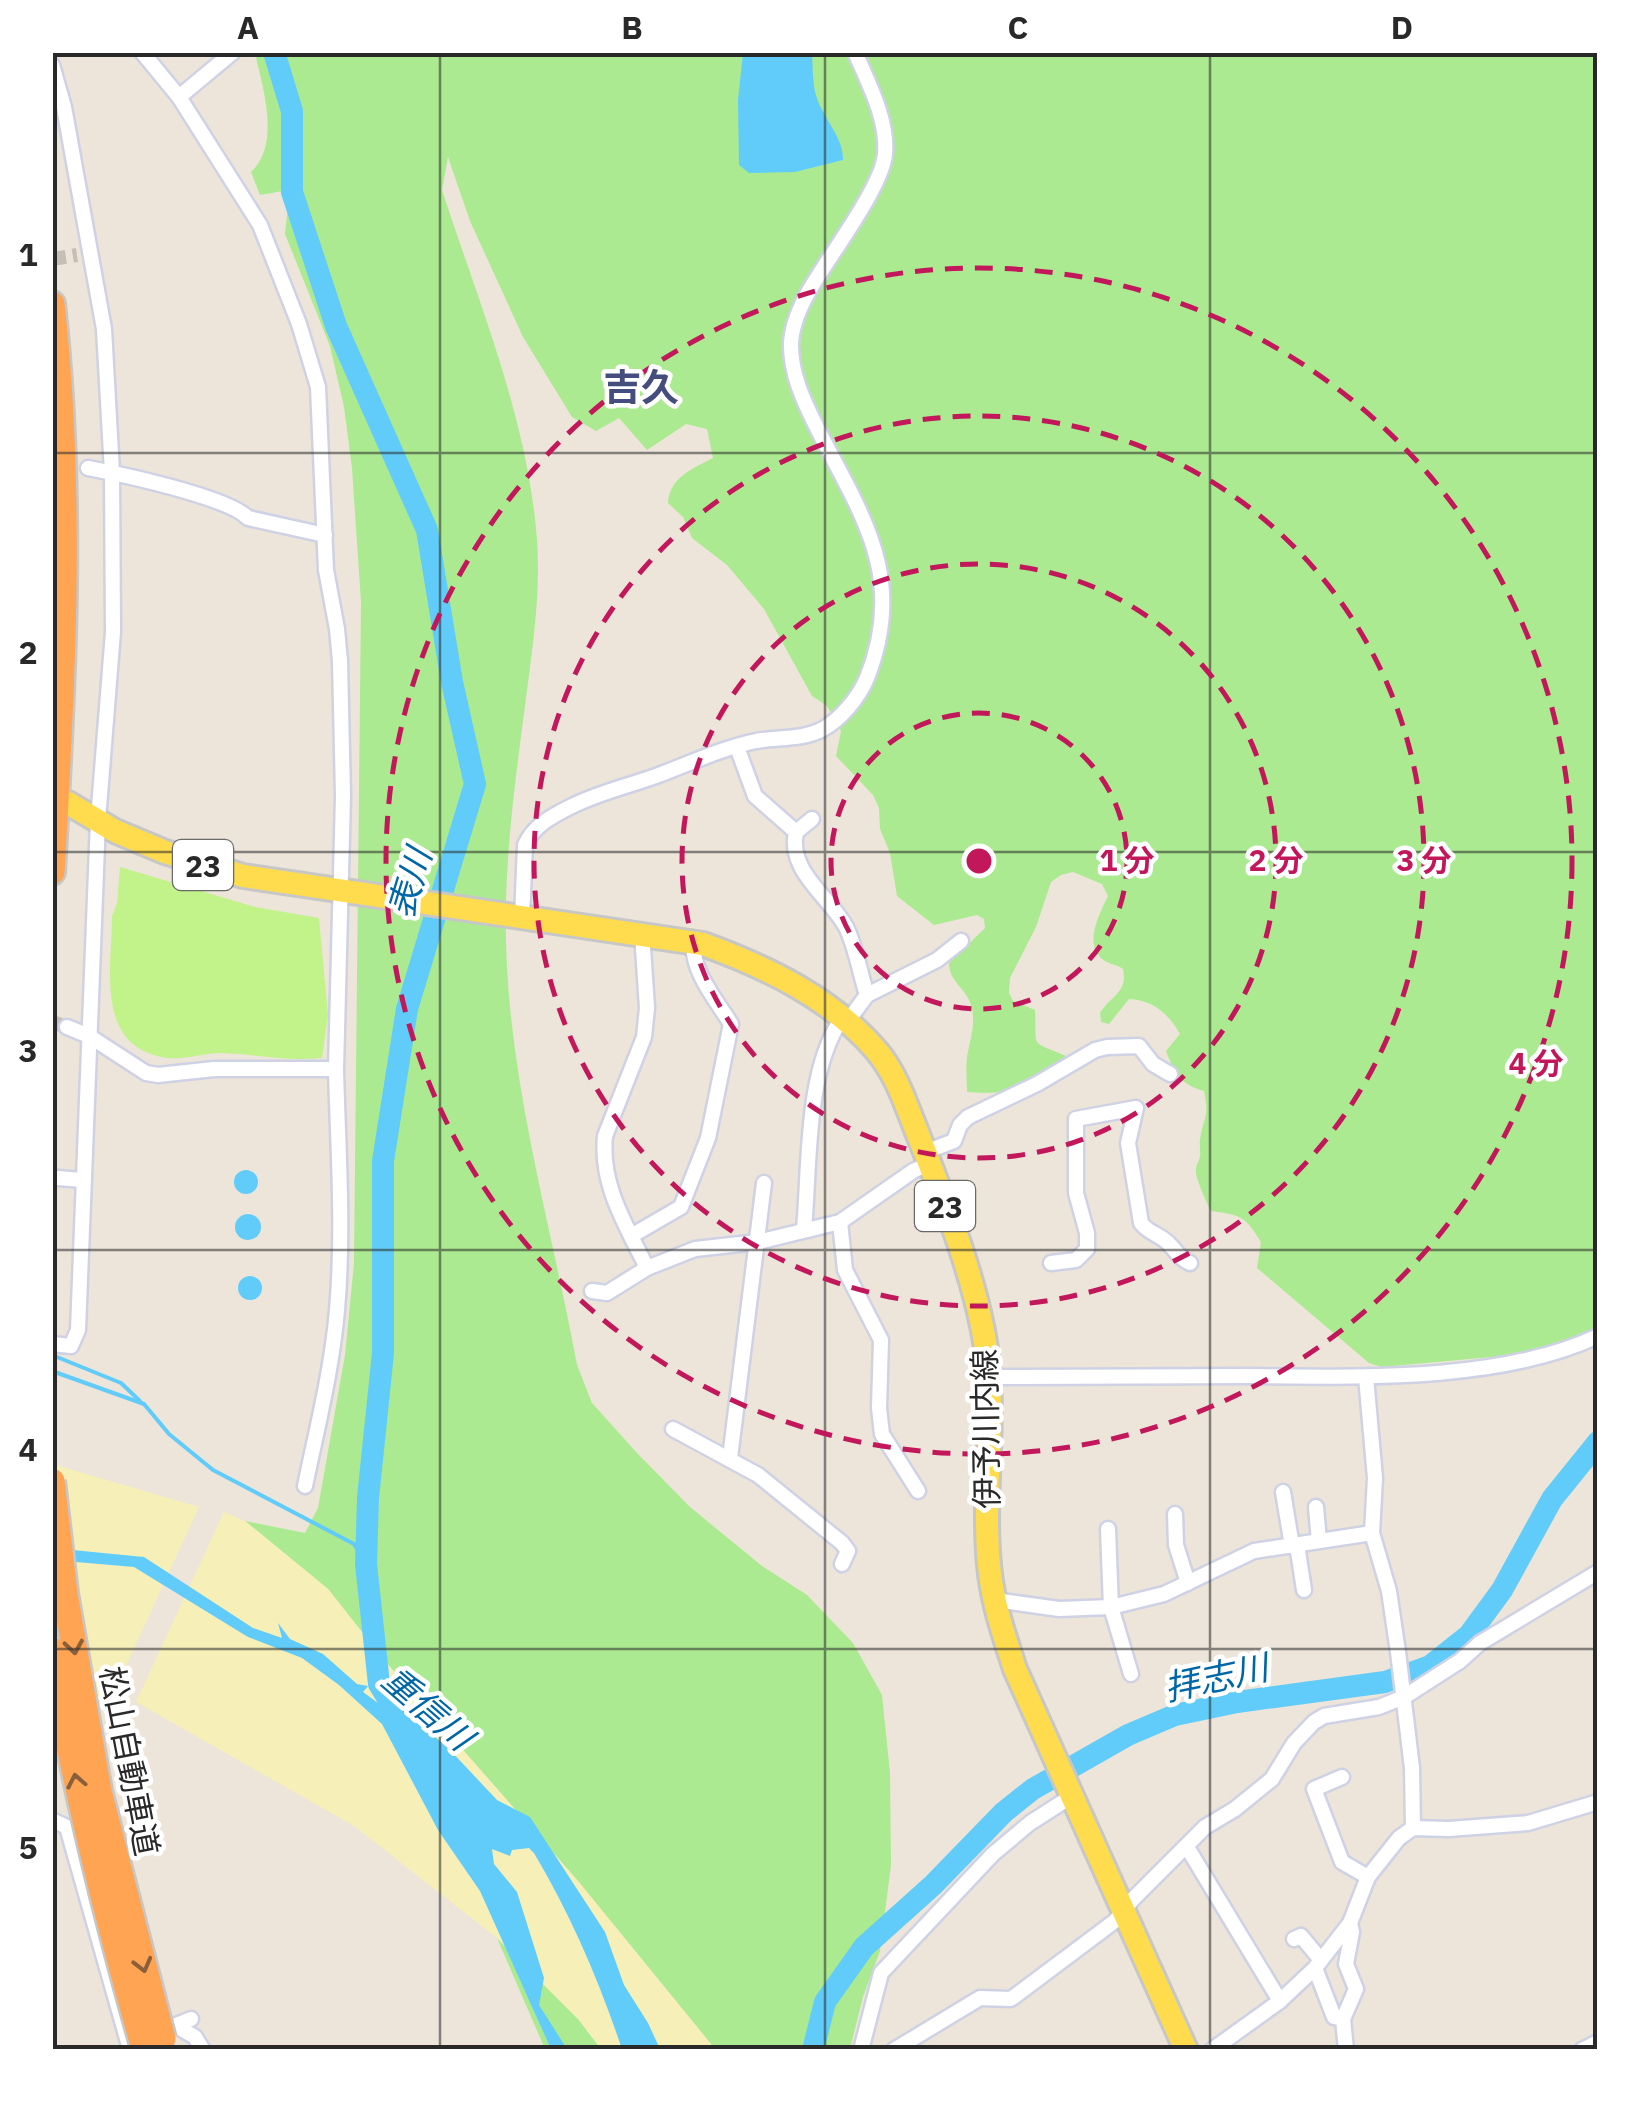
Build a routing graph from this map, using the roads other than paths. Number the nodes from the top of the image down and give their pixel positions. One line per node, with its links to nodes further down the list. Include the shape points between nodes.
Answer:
1 (142, 52): 5 (street)
2 (233, 52): 5 (street)
3 (855, 52): 10 (street, via 882,119 885,158 808,291 791,339 810,414 881,567 876,652 848,708 825,728)
4 (52, 65): 8 (street, via 84,254 104,329)
5 (179, 97): 9 (street, via 260,225 309,354 322,430)
6 (52, 304): 15 (highway, via 65,496)
7 (88, 468): 8 (street)
8 (112, 472): 9 (street, via 219,502 248,518); 13 (street, via 113,632)
9 (325, 535): 16 (street, via 340,661)
10 (737, 748): 14 (street, via 755,796); 17 (street, via 582,801 536,828 524,854)
11 (68, 803): 13 (main road, 伊予川内線 / 23)
12 (812, 819): 14 (street)
13 (98, 820): 16 (main road, 伊予川内線 / 23, via 216,870); 24 (street)
14 (796, 832): 21 (street, via 808,881 846,928)
15 (52, 872)
16 (345, 893): 17 (main road, 伊予川内線 / 23); 25 (street)
17 (519, 918): 18 (main road, 伊予川内線 / 23)
18 (642, 933): 20 (main road, 伊予川内線 / 23); 33 (street, via 644,1037 604,1136 613,1199)
19 (961, 941): 21 (street)
20 (694, 942): 22 (main road, 伊予川内線 / 23, via 778,975); 33 (street, via 701,974 731,1024 720,1090 681,1207)
21 (867, 996): 22 (street)
22 (845, 1020): 27 (main road, 伊予川内線 / 23, via 891,1073); 32 (street, via 829,1036 816,1088)
23 (67, 1026): 24 (street)
24 (89, 1036): 25 (street, via 158,1075); 29 (street)
25 (336, 1070): 46 (street, via 337,1312)
26 (1170, 1074): 27 (street, via 1139,1046 1095,1050 968,1117 954,1140)
27 (928, 1158): 31 (street); 41 (main road, 伊予川内線 / 23, via 979,1312)
28 (58, 1178): 29 (street)
29 (82, 1180): 40 (street, via 78,1330 71,1346)
30 (764, 1183): 34 (street)
31 (840, 1222): 32 (street); 47 (street, via 845,1270 881,1340 882,1434)
32 (804, 1229): 34 (street)
33 (631, 1236): 37 (street)
34 (758, 1242): 37 (street, via 695,1249); 44 (street)
35 (1051, 1263): 36 (street, via 1076,1260 1087,1249 1076,1193 1076,1119 1136,1108 1128,1143 1141,1223)
36 (1190, 1263)
37 (646, 1268): 38 (street, via 607,1293)
38 (592, 1291)
39 (1598, 1336): 42 (street, via 1528,1360)
40 (52, 1344)
41 (990, 1377): 42 (street); 59 (main road, 伊予川内線 / 23, via 988,1554)
42 (1366, 1377): 52 (street, via 1375,1478)
43 (673, 1429): 44 (street)
44 (730, 1458): 55 (street, via 842,1543 848,1551)
45 (52, 1481): 77 (highway, 松山自動車道, one-way to 77, bridge, via 99,1791)
46 (305, 1486)
47 (918, 1492)
48 (1283, 1492): 54 (street)
49 (1316, 1508): 53 (street)
50 (1175, 1514): 57 (street)
51 (1108, 1529): 60 (street)
52 (1372, 1533): 53 (street); 63 (street, via 1389,1591)
53 (1319, 1541): 54 (street)
54 (1294, 1546): 57 (street, via 1242,1555); 58 (street)
55 (842, 1564)
56 (1598, 1572): 63 (street)
57 (1188, 1584): 60 (street)
58 (1304, 1590)
59 (995, 1600): 60 (street); 65 (main road, 伊予川内線 / 23, via 1016,1670)
60 (1111, 1608): 62 (street)
61 (52, 1650): 77 (highway, 松山自動車道, one-way to 61, bridge, via 104,1904)
62 (1131, 1674)
63 (1403, 1695): 68 (street); 69 (street, via 1314,1722 1272,1779)
64 (1342, 1777): 70 (street, via 1314,1789 1342,1862)
65 (1071, 1793): 71 (main road, 伊予川内線 / 23); 80 (street, via 993,1854 881,1973)
66 (1598, 1802): 68 (street, via 1528,1823)
67 (52, 1820): 77 (street, via 68,1827)
68 (1413, 1828): 70 (street)
69 (1186, 1847): 71 (street); 75 (street)
70 (1368, 1877): 72 (street)
71 (1124, 1911): 81 (street, via 1026,1990 1006,2001 980,1998); 82 (main road, 伊予川内線 / 23)
72 (1350, 1922): 74 (street); 76 (street, via 1346,1964 1356,1990)
73 (1294, 1940): 74 (street, via 1301,1936)
74 (1318, 1964): 75 (street); 76 (street, via 1334,2017)
75 (1280, 2001): 83 (street)
76 (1343, 2019): 84 (street)
77 (154, 2040): 79 (street, via 195,2037)
78 (1598, 2042): 85 (street)
79 (203, 2050)
80 (861, 2050)
81 (894, 2050)
82 (1186, 2050)
83 (1212, 2050)
84 (1346, 2050)
85 (1582, 2050)

